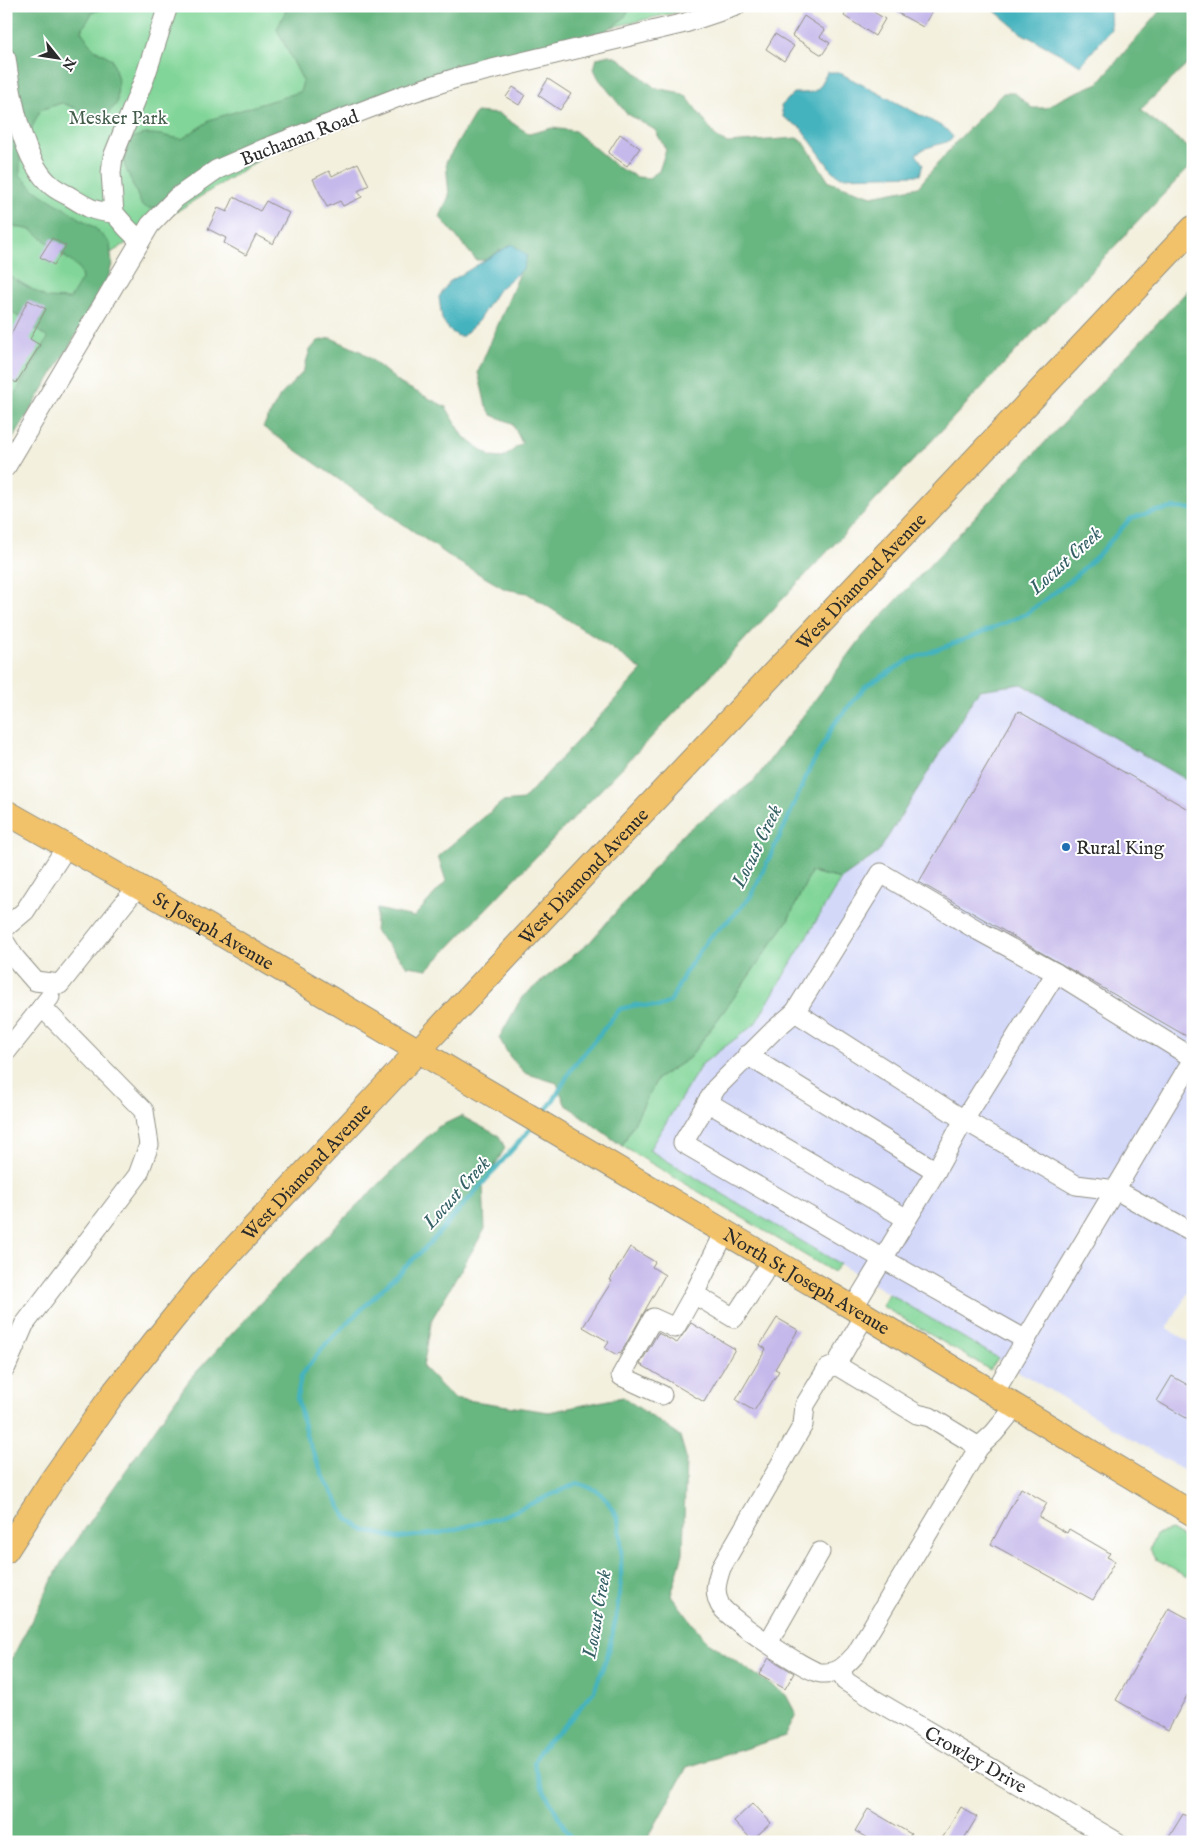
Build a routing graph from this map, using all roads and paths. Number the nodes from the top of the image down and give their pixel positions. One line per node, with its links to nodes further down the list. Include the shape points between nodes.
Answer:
1 (168, 6): 5 (street, via 145,77 113,157)
2 (736, 6): 7 (street, Buchanan Road, via 676,25 444,81 266,148 216,170 187,189 150,226)
3 (6, 58): 4 (street)
4 (11, 115): 5 (street, via 35,165 51,185 95,211)
5 (114, 213): 7 (street)
6 (1193, 228): 18 (main road, West Diamond Avenue)
7 (140, 241): 8 (street, Buchanan Road)
8 (6, 467)
9 (6, 812): 10 (main road, St Joseph Avenue)
10 (67, 846): 11 (main road, St Joseph Avenue); 12 (street, via 25,911)
11 (138, 886): 15 (street); 18 (main road, St Joseph Avenue)
12 (6, 927)
13 (6, 944): 15 (street, via 35,981)
14 (1056, 973): 17 (street, via 881,873); 21 (street); 23 (street)
15 (60, 984): 16 (street)
16 (42, 1007): 19 (street); 35 (street, via 144,1111 149,1145 138,1175 24,1325)
17 (795, 1012): 20 (street); 23 (street)
18 (418, 1051): 28 (main road, North St Joseph Avenue); 41 (main road, West Diamond Avenue, via 176,1313 114,1391)
19 (6, 1052)
20 (747, 1055): 22 (street); 24 (street)
21 (1193, 1059): 25 (street)
22 (707, 1102): 26 (street); 29 (street, via 683,1143)
23 (964, 1120): 24 (street); 25 (street, via 1076,1185)
24 (936, 1171): 26 (street)
25 (1116, 1190): 27 (street, via 1188,1230); 33 (street)
26 (907, 1218): 29 (street)
27 (1193, 1228)
28 (725, 1232): 30 (main road, North St Joseph Avenue); 31 (street)
29 (883, 1259): 32 (street); 33 (street)
30 (772, 1260): 31 (street, via 734,1318); 32 (main road, North St Joseph Avenue)
31 (694, 1294): 37 (street, via 674,1328 654,1318 621,1376)
32 (859, 1311): 34 (street); 36 (main road, North St Joseph Avenue)
33 (1026, 1340): 36 (street)
34 (836, 1364): 39 (street, via 917,1414 930,1418); 43 (street, via 827,1369 805,1405 803,1425 721,1568 715,1586 720,1606)
35 (6, 1367)
36 (994, 1393): 38 (main road, North St Joseph Avenue)
37 (662, 1395)
38 (1016, 1406): 39 (street); 40 (main road, North St Joseph Avenue)
39 (979, 1447): 44 (street, via 856,1654)
40 (1193, 1514)
41 (6, 1551)
42 (820, 1552): 43 (street)
43 (768, 1643): 44 (street, via 800,1665 820,1673)
44 (841, 1670): 45 (street, Crowley Drive, via 844,1681 860,1691)
45 (1117, 1842)

